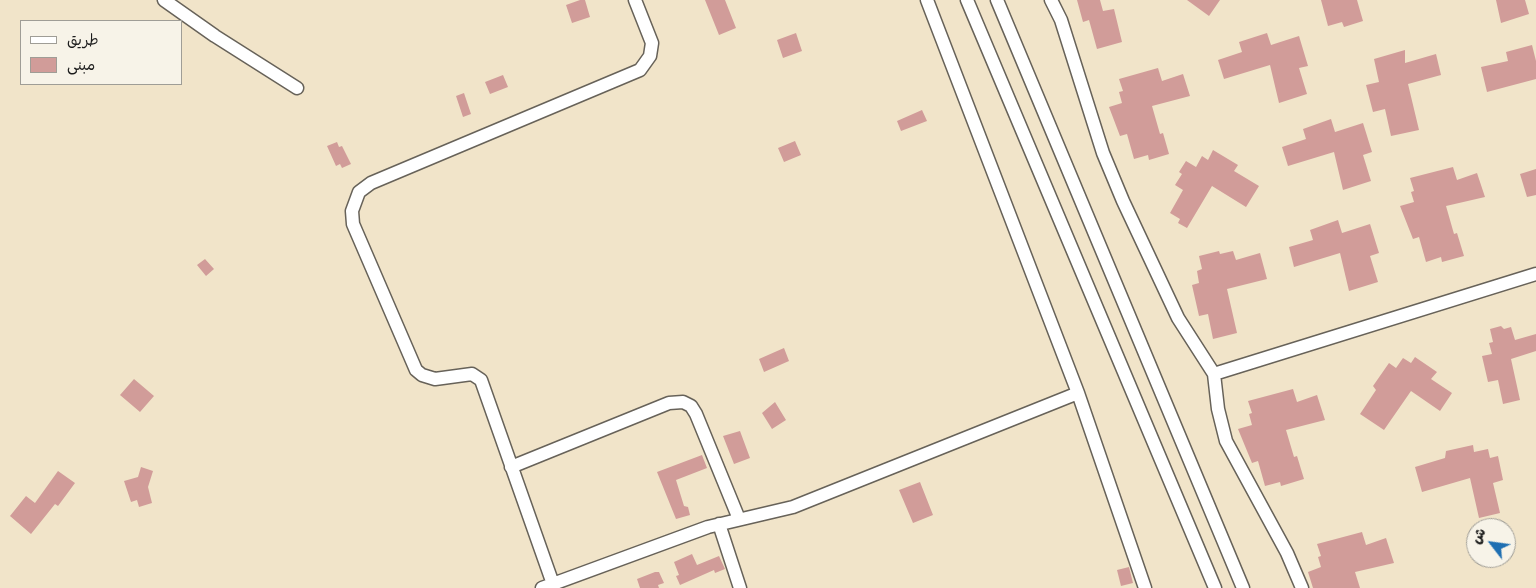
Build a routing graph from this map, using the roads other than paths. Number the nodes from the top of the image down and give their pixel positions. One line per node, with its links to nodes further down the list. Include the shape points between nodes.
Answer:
1 (164, 0): 7 (street)
2 (635, 0): 11 (street, via 652,43 650,56 640,70 371,183 353,204 353,224 412,364 428,378 468,374 478,377)
3 (927, 0): 10 (street)
4 (967, 0): 17 (street)
5 (997, 0): 18 (street)
6 (1050, 0): 9 (street, via 1061,20 1122,202 1178,318)
7 (297, 88)
8 (1536, 274): 9 (street)
9 (1214, 374): 19 (street, via 1226,441 1287,553)
10 (1078, 394): 12 (street, via 801,504); 16 (street)
11 (511, 467): 12 (street, via 669,403 683,402 696,414); 14 (street)
12 (739, 519): 13 (street)
13 (719, 524): 14 (street); 15 (street)
14 (548, 586)
15 (740, 588)
16 (1145, 588)
17 (1215, 588)
18 (1243, 588)
19 (1302, 588)

